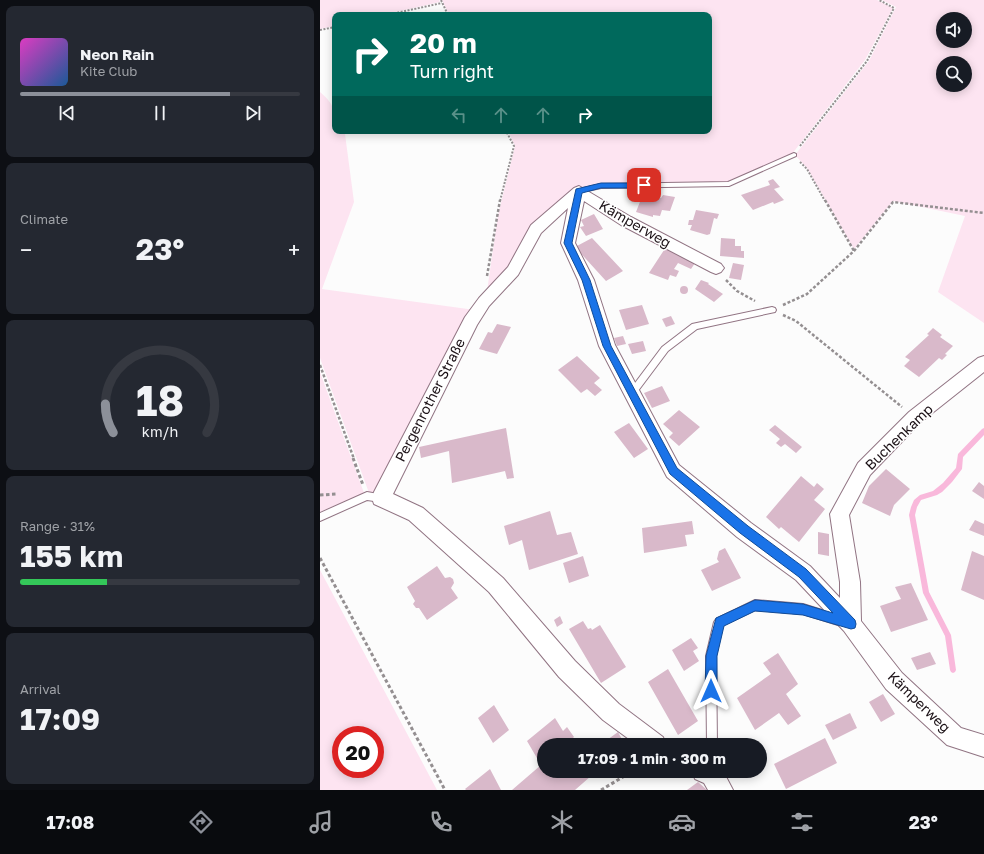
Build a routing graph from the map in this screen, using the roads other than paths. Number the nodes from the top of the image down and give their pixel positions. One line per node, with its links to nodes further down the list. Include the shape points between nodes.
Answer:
1 (794, 155): 2 (lane, Pergenrother Straße, via 729,184 601,186)
2 (579, 191): 3 (street, Kämperweg, via 632,224); 6 (street, Kämperweg, via 568,243 586,280 607,346); 7 (street, Pergenrother Straße, via 536,228 512,271 471,321)
3 (716, 268)
4 (772, 310): 6 (lane, via 695,326 665,349)
5 (984, 363): 9 (street, Buchenkamp, via 915,417 864,469 839,514 850,582)
6 (632, 393): 9 (street, Kämperweg, via 673,471 744,530 802,573)
7 (374, 497): 8 (lane); 10 (street, via 416,514 496,585 567,669 611,712)
8 (320, 517)
9 (851, 624): 11 (lane, via 803,609 755,605 719,622 711,656); 12 (street, Kämperweg, via 894,681 955,737)
10 (646, 738)
11 (712, 738)
12 (984, 746)

